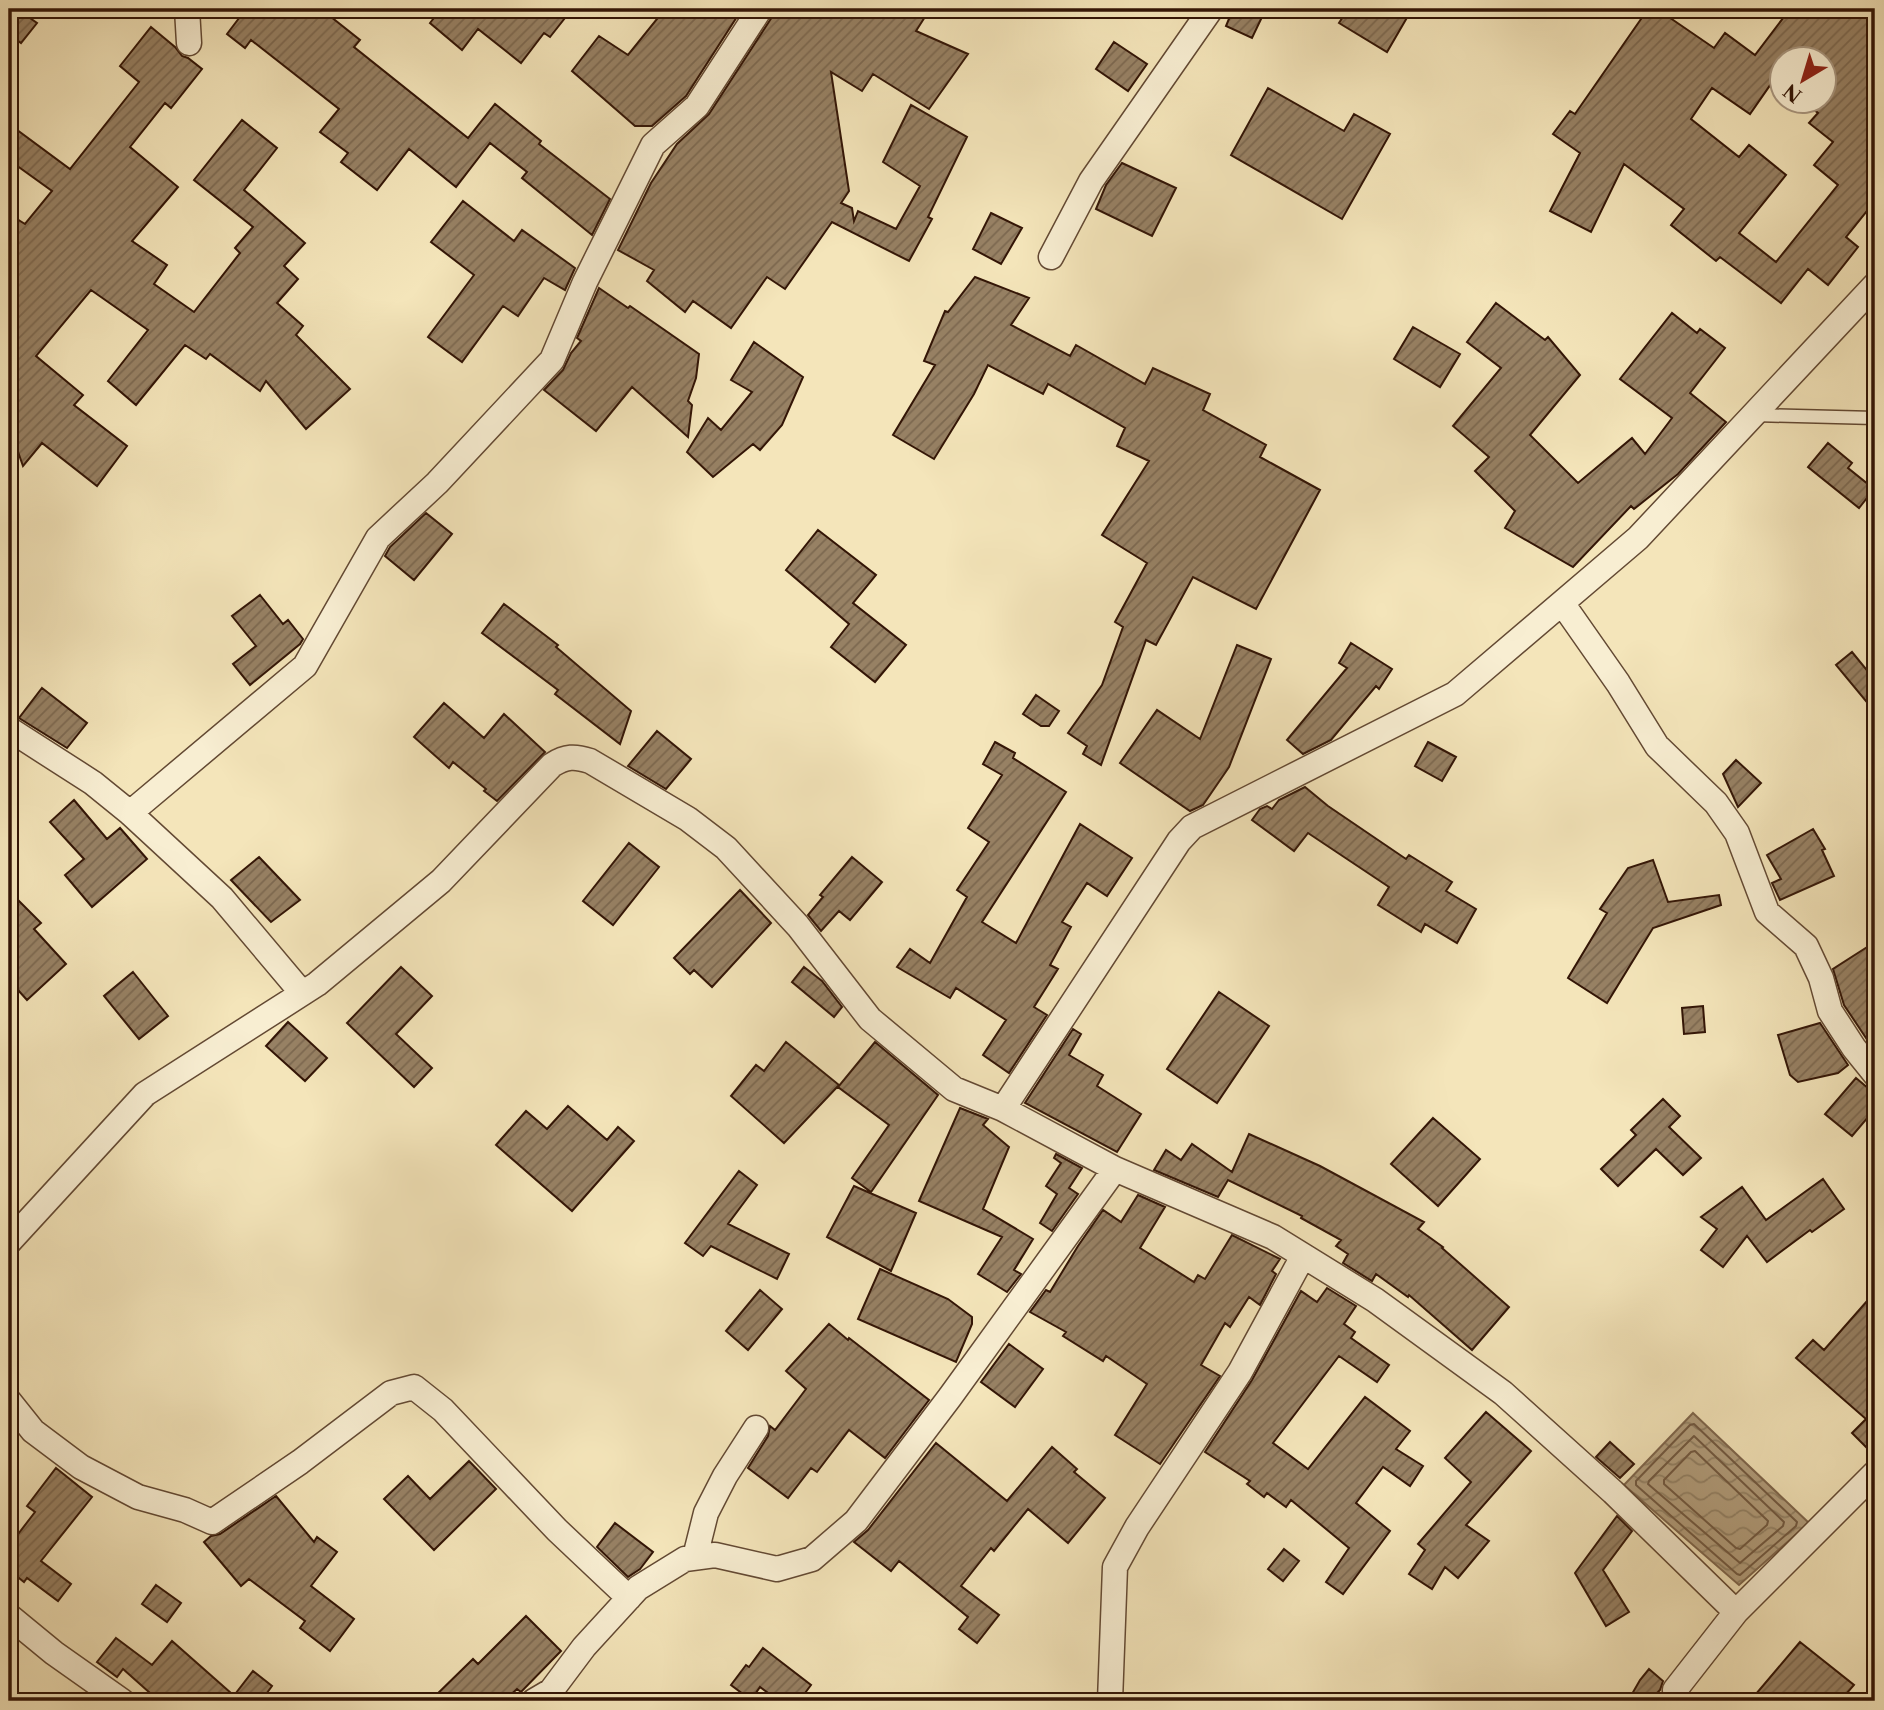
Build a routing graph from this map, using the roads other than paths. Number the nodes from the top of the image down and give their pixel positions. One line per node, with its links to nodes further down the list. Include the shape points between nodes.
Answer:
1 (187, 9): 4 (street)
2 (760, 9): 11 (street, via 698,106 653,145 552,360 437,483 378,538 305,666)
3 (1211, 9): 5 (street, via 1091,181)
4 (190, 43)
5 (1051, 257)
6 (1875, 285): 7 (street)
7 (1754, 415): 8 (lane); 9 (street, via 1638,538)
8 (1875, 418)
9 (1562, 603): 13 (street, via 1657,746 1716,803 1737,833 1767,912 1806,946 1830,1011); 14 (street, via 1455,694 1192,827)
10 (13, 739): 11 (street, via 93,783)
11 (130, 813): 12 (street, via 222,898)
12 (302, 993): 14 (street, via 441,881 552,765 577,757 688,819 726,848 798,926 870,1019 954,1089); 16 (street, via 145,1094)
13 (1875, 1074)
14 (1003, 1109): 15 (street)
15 (1115, 1169): 17 (street, via 1273,1237); 21 (street, via 856,1521 812,1559 778,1569 715,1555)
16 (9, 1242)
17 (1303, 1256): 23 (street, via 1375,1300 1503,1393); 27 (street, via 1240,1372 1115,1567)
18 (9, 1401): 22 (street, via 33,1431 81,1466 138,1497 212,1522 391,1393 414,1387 443,1410)
19 (756, 1428): 21 (street, via 706,1513)
20 (1875, 1474): 23 (street)
21 (695, 1557): 22 (street, via 647,1582)
22 (629, 1598): 26 (street, via 551,1690)
23 (1736, 1612): 28 (street, via 1675,1690)
24 (9, 1616): 25 (street)
25 (122, 1701)
26 (534, 1701)
27 (1110, 1701)
28 (1679, 1701)

